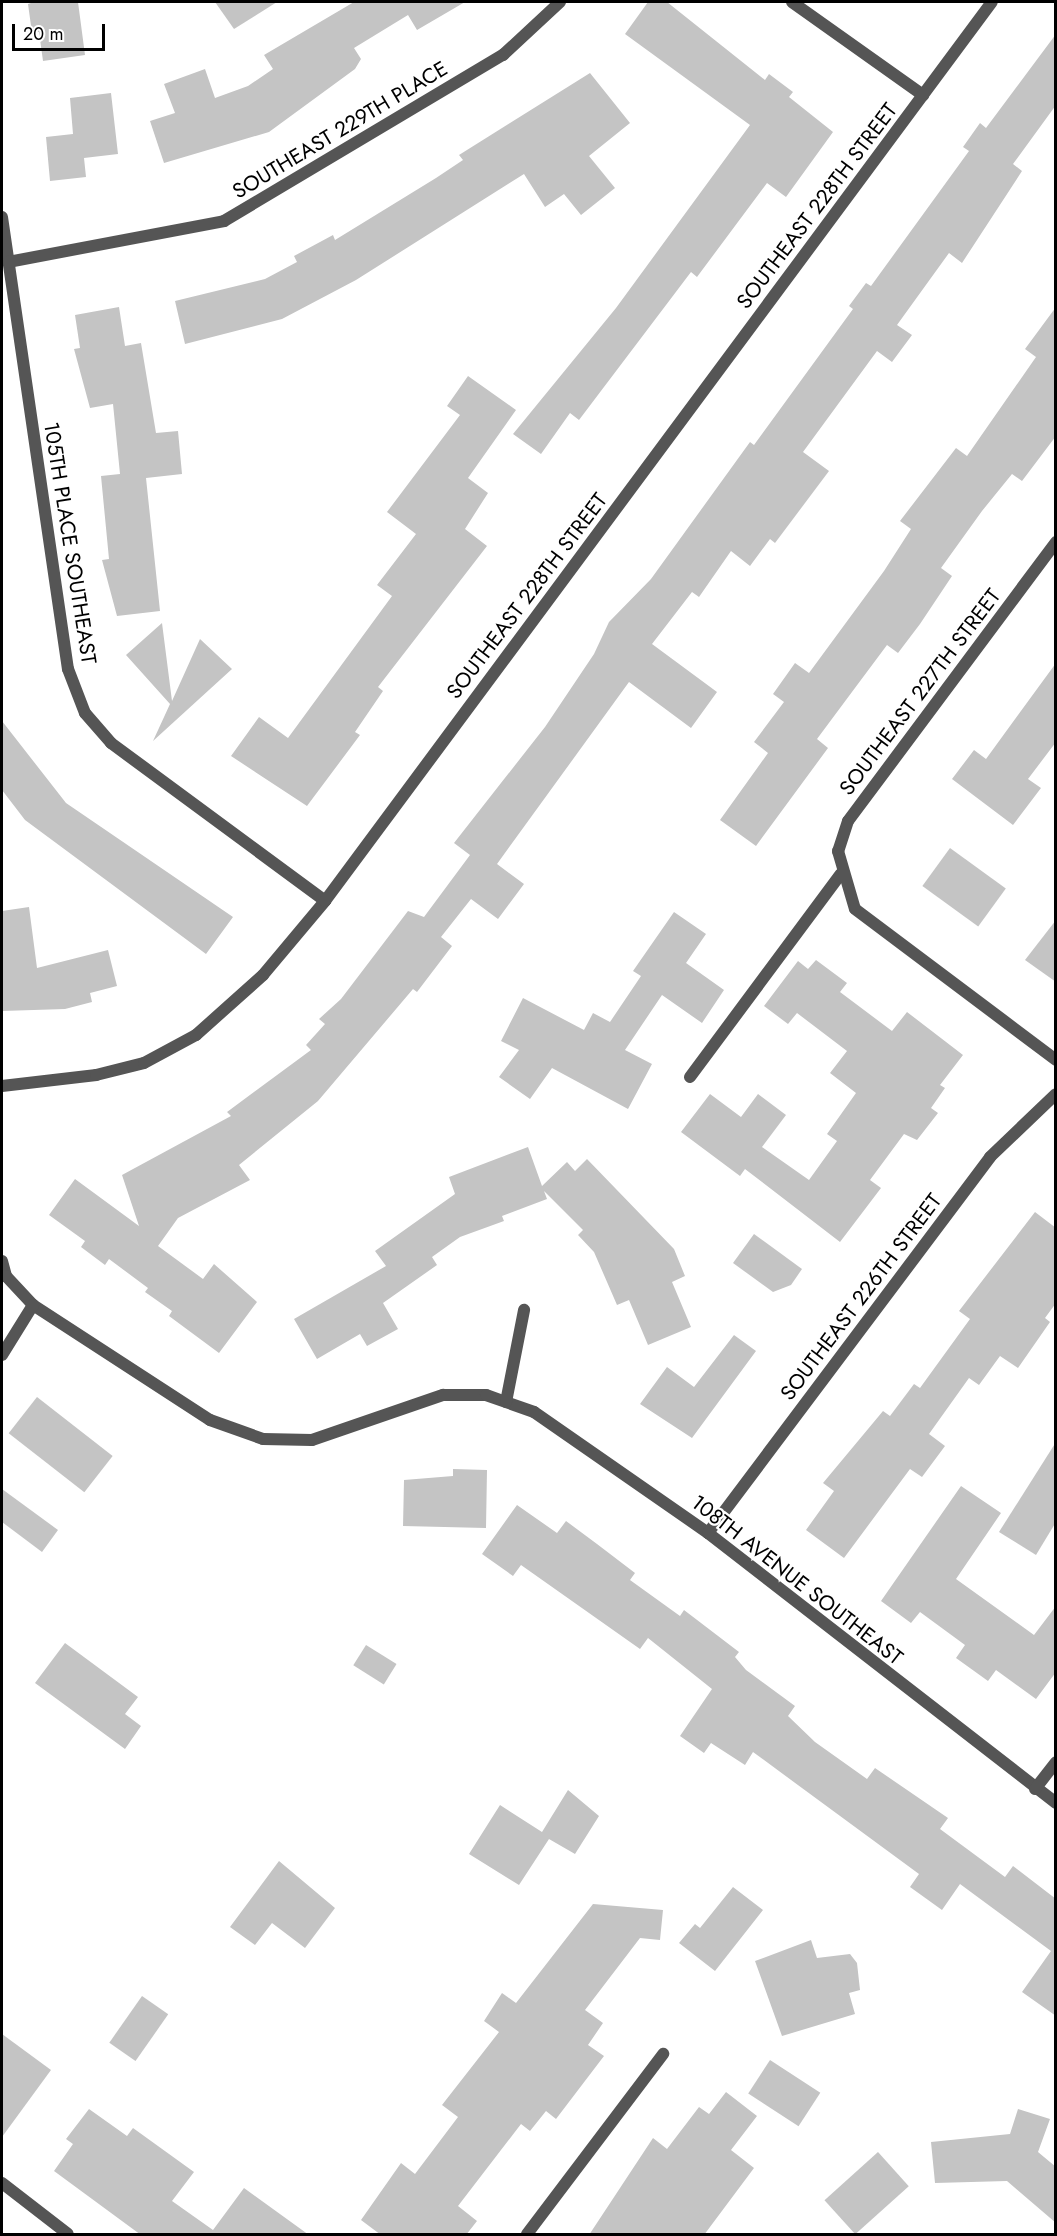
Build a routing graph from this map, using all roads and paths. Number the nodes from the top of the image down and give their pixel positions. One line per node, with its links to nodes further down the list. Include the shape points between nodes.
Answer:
1 (560, 2): 6 (street, SOUTHEAST 229TH PLACE, via 503,55 224,221)
2 (792, 2): 4 (street)
3 (992, 2): 4 (street, SOUTHEAST 228TH STREET)
4 (923, 95): 9 (street, SOUTHEAST 228TH STREET)
5 (2, 217): 6 (street, 105TH PLACE SOUTHEAST)
6 (8, 262): 9 (street, 105TH PLACE SOUTHEAST, via 68,669 85,713 111,743)
7 (1056, 542): 8 (street, SOUTHEAST 227TH STREET, via 848,821 838,851)
8 (841, 874): 10 (street, via 855,909); 11 (street)
9 (325, 901): 12 (street, SOUTHEAST 228TH STREET, via 263,975 196,1035 144,1063 96,1075)
10 (1056, 1060)
11 (690, 1077)
12 (2, 1086)
13 (1056, 1094): 19 (street, SOUTHEAST 226TH STREET, via 990,1157)
14 (2, 1261): 15 (street, 108TH AVENUE SOUTHEAST, via 6,1276)
15 (33, 1305): 17 (street); 18 (street, 108TH AVENUE SOUTHEAST, via 210,1420 263,1439 312,1440 443,1395 486,1395)
16 (524, 1310): 18 (street)
17 (2, 1354)
18 (506, 1402): 19 (street, 108TH AVENUE SOUTHEAST, via 534,1412)
19 (708, 1533): 21 (street, 108TH AVENUE SOUTHEAST)
20 (1056, 1762): 21 (street)
21 (1035, 1789): 22 (street, 108TH AVENUE SOUTHEAST)
22 (1056, 1803)
23 (663, 2054): 26 (street)
24 (2, 2183): 25 (street)
25 (68, 2235)
26 (527, 2235)

